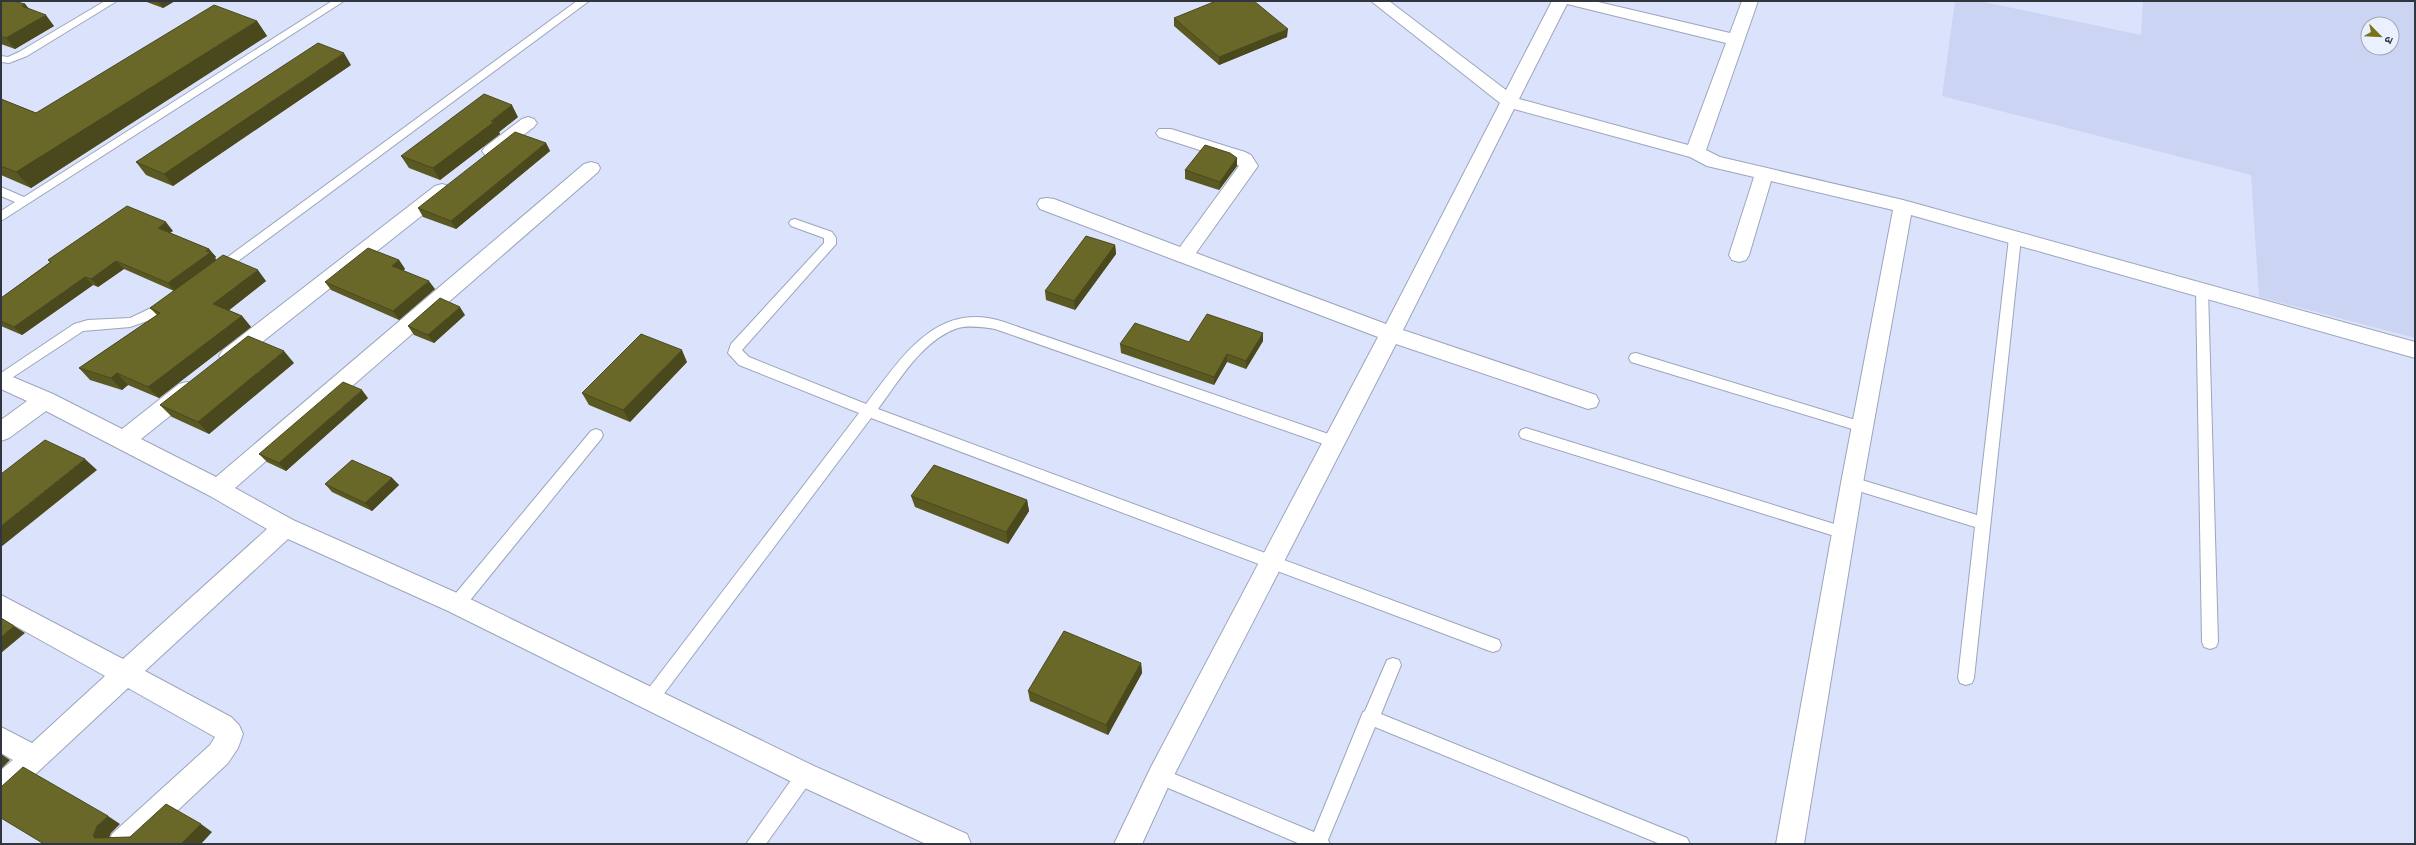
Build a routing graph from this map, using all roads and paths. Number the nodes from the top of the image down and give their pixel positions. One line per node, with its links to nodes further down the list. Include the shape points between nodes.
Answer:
1 (112, 1): 9 (lane, via 23,54 10,60)
2 (339, 1): 19 (lane)
3 (584, 1): 27 (lane)
4 (1379, 1): 10 (street)
5 (1560, 1): 10 (street)
6 (1573, 1): 8 (street)
7 (1750, 1): 8 (street)
8 (1736, 40): 13 (street)
9 (1, 60)
10 (1510, 102): 13 (street); 30 (street)
11 (528, 122): 14 (street)
12 (1165, 132): 25 (street, via 1238,156 1249,166)
13 (1696, 153): 16 (street, via 1714,162)
14 (478, 162)
15 (591, 168): 44 (street)
16 (1764, 174): 21 (street); 26 (street)
17 (459, 176): 41 (street)
18 (1, 191): 19 (lane)
19 (25, 202): 22 (lane)
20 (1047, 204): 25 (street)
21 (1903, 206): 24 (street); 37 (street)
22 (1, 217)
23 (795, 223): 36 (lane, via 828,235 830,244 736,348 735,353 751,364)
24 (2015, 238): 28 (street); 45 (lane)
25 (1184, 255): 30 (street)
26 (1739, 255)
27 (209, 276)
28 (2202, 290): 31 (street); 51 (lane)
29 (178, 299): 33 (lane, via 149,315 126,323 115,326 79,327)
30 (1391, 334): 35 (street); 42 (street)
31 (2415, 350)
32 (1636, 358): 37 (lane)
33 (1, 380): 34 (street)
34 (45, 400): 38 (street); 41 (street)
35 (1588, 401)
36 (868, 411): 42 (lane, via 909,358 930,338 952,324 964,320 980,321); 48 (lane); 56 (lane)
37 (1862, 427): 43 (street)
38 (1, 432)
39 (1526, 434): 47 (lane)
40 (596, 435): 49 (lane)
41 (124, 440): 44 (street)
42 (1335, 442): 48 (street)
43 (1852, 483): 45 (lane); 47 (street)
44 (218, 489): 46 (street)
45 (1984, 523): 55 (lane)
46 (285, 527): 49 (street); 54 (street)
47 (1844, 533): 69 (street)
48 (1272, 562): 52 (lane); 61 (street)
49 (458, 604): 56 (street)
50 (1, 606): 54 (street)
51 (2210, 642)
52 (1493, 645)
53 (1393, 665): 57 (lane)
54 (125, 674): 59 (street); 64 (street, via 222,726 230,734 219,754)
55 (1966, 678)
56 (651, 698): 60 (street)
57 (1370, 717): 63 (lane); 68 (lane)
58 (1, 739): 59 (street)
59 (34, 758): 62 (street)
60 (805, 775): 65 (lane); 66 (street)
61 (1160, 776): 63 (lane); 67 (street)
62 (1, 788)
63 (1319, 843)
64 (122, 844)
65 (755, 844)
66 (957, 844)
67 (1128, 844)
68 (1681, 844)
69 (1790, 844)

